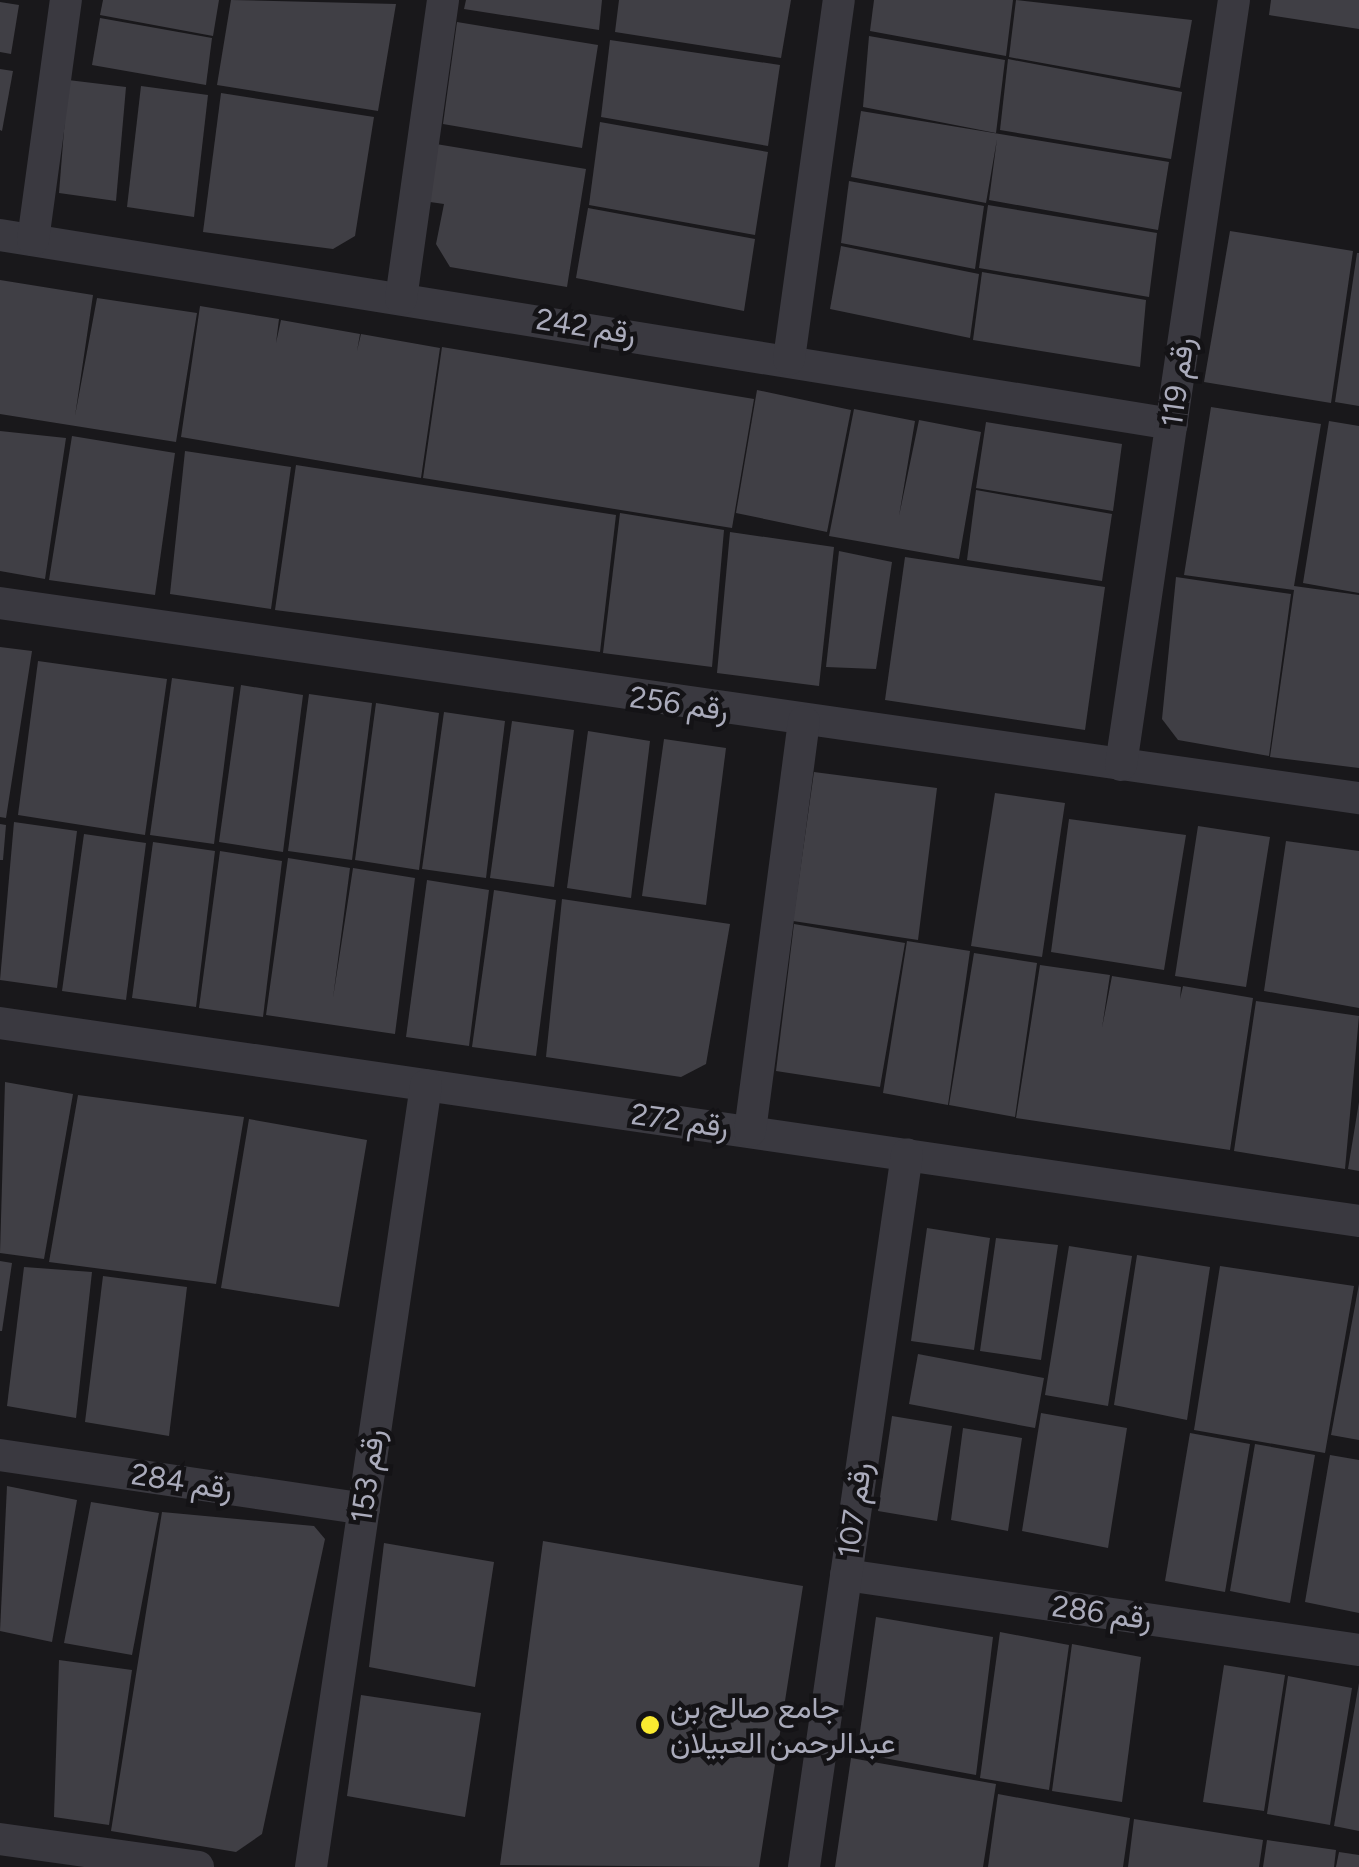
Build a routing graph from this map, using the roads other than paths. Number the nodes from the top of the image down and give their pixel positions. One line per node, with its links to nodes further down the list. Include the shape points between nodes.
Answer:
1 (66, 0): 6 (street)
2 (443, 0): 7 (street)
3 (839, 0): 8 (street)
4 (1234, 0): 9 (street, رقم 119)
5 (0, 235): 6 (street, رقم 242)
6 (33, 240): 7 (street, رقم 242)
7 (401, 298): 8 (street, رقم 242)
8 (789, 359): 9 (street, رقم 242)
9 (1172, 424): 12 (street, رقم 119)
10 (0, 603): 11 (street, رقم 256)
11 (804, 722): 12 (street, رقم 256); 16 (street)
12 (1121, 765): 13 (street, رقم 256)
13 (1359, 798)
14 (0, 1023): 15 (street, رقم 272)
15 (426, 1085): 16 (street, رقم 272); 20 (street, رقم 153)
16 (750, 1131): 17 (street, رقم 272)
17 (907, 1154): 18 (street, رقم 272); 21 (street, رقم 107)
18 (1359, 1221)
19 (0, 1455): 20 (street, رقم 284)
20 (364, 1509): 25 (street, رقم 153)
21 (846, 1576): 22 (street, رقم 286); 26 (street, رقم 107)
22 (1359, 1650)
23 (0, 1839): 24 (street)
24 (198, 1867)
25 (311, 1867)
26 (804, 1867)

